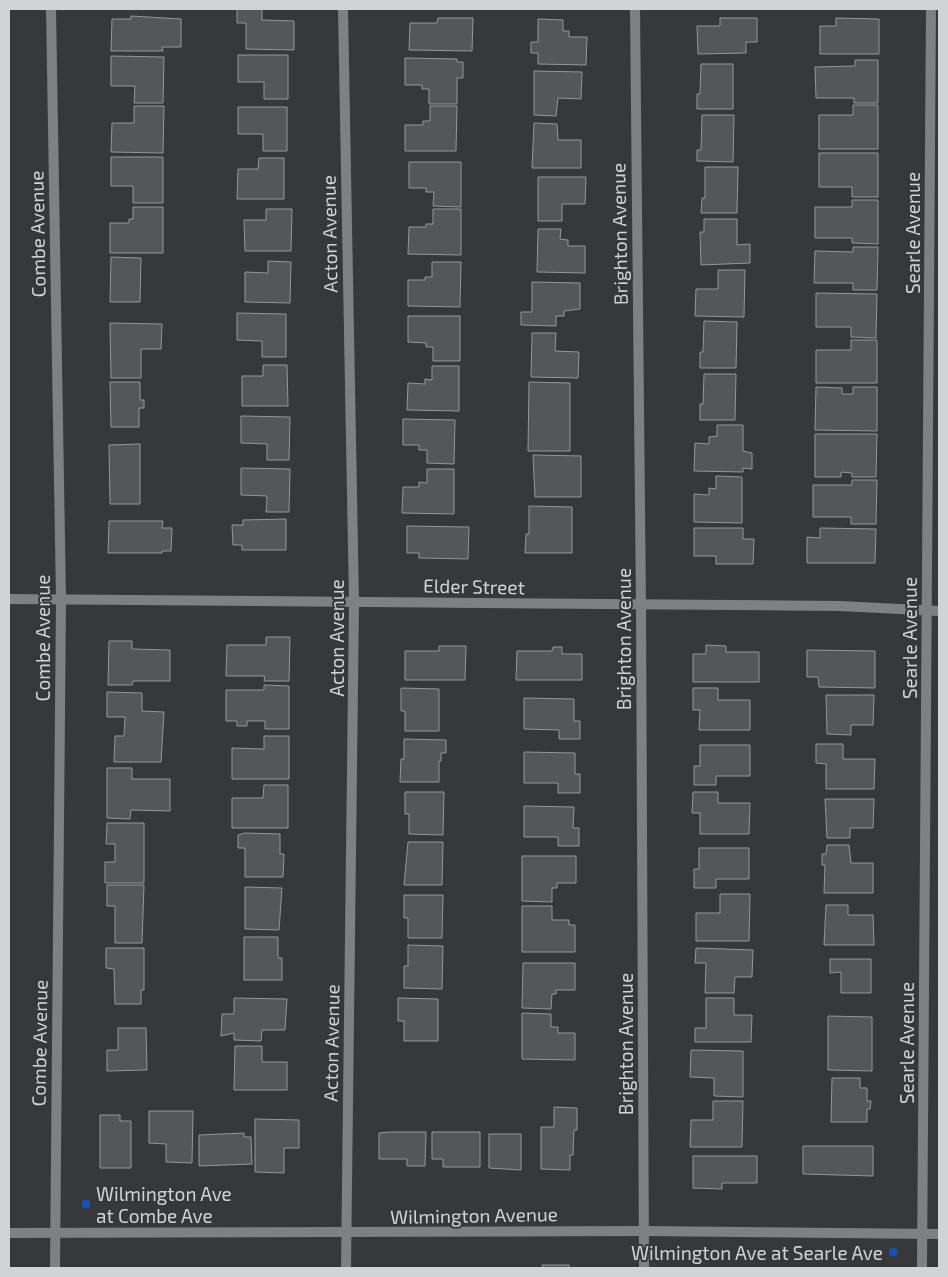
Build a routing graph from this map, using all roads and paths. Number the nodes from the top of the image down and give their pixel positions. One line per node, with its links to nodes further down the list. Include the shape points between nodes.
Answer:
1 (51, 9): 6 (street, Combe Avenue)
2 (342, 9): 7 (street, Acton Avenue)
3 (634, 9): 8 (street, Brighton Avenue)
4 (931, 9): 9 (street, Searle Avenue)
5 (9, 599): 6 (street, Elder Street)
6 (61, 599): 7 (street, Elder Street); 14 (street, Combe Avenue)
7 (354, 602): 8 (street, Elder Street); 12 (street, Acton Avenue)
8 (641, 606): 9 (street, Elder Street, via 840,606); 11 (street, Brighton Avenue)
9 (927, 610): 10 (street, Elder Street); 15 (street, Searle Avenue)
10 (939, 610)
11 (644, 1230): 12 (street, Wilmington Avenue); 15 (street, Wilmington Avenue); 19 (street, Brighton Avenue)
12 (346, 1233): 14 (street, Wilmington Avenue); 18 (street, Acton Avenue)
13 (9, 1234): 14 (street, Wilmington Avenue)
14 (56, 1234): 17 (street, Combe Avenue)
15 (922, 1234): 16 (street, Wilmington Avenue); 20 (street, Searle Avenue)
16 (939, 1234)
17 (55, 1268)
18 (346, 1268)
19 (644, 1268)
20 (922, 1268)

